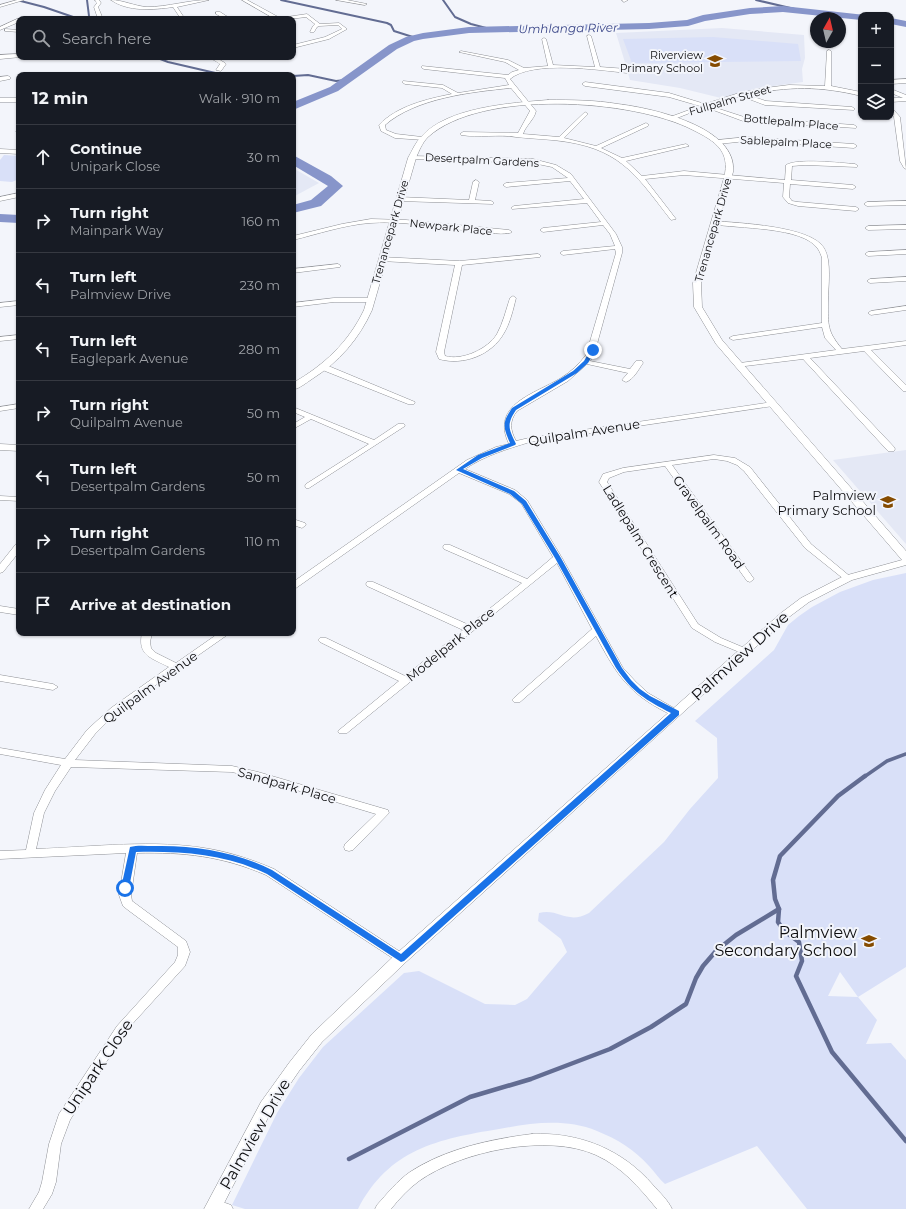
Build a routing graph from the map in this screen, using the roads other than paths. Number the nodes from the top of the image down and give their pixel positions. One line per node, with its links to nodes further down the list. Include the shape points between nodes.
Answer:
1 (22, 0): 8 (street)
2 (98, 0): 11 (street)
3 (113, 0): 9 (street, via 136,6)
4 (207, 0): 9 (street)
5 (244, 0): 14 (street)
6 (338, 0): 7 (street)
7 (365, 4)
8 (0, 6)
9 (174, 6): 12 (street)
10 (218, 13): 13 (street)
11 (98, 16)
12 (181, 16)
13 (224, 16)
14 (274, 16)
15 (296, 16): 17 (street, via 308,16)
16 (16, 21): 18 (street)
17 (319, 24): 20 (street); 25 (street, via 339,24 345,29 327,38)
18 (0, 29): 19 (street)
19 (7, 30): 21 (street); 22 (street)
20 (312, 31)
21 (16, 32)
22 (0, 34)
23 (589, 36): 33 (street)
24 (544, 39): 32 (street)
25 (296, 46)
26 (828, 51): 45 (street)
27 (461, 52): 34 (street, via 506,62)
28 (16, 56): 29 (street)
29 (0, 57)
30 (216, 60): 35 (street, via 222,64)
31 (424, 67): 37 (street)
32 (550, 67): 33 (street); 34 (street)
33 (598, 68): 36 (street)
34 (522, 69): 37 (street)
35 (218, 70)
36 (627, 71)
37 (508, 77): 44 (street)
38 (8, 78): 39 (street)
39 (0, 79)
40 (906, 81): 42 (street)
41 (404, 82): 48 (street, via 448,89)
42 (894, 82)
43 (585, 84): 56 (street, Bottlepalm Place, via 669,95)
44 (512, 86): 48 (street); 55 (street)
45 (828, 87): 47 (street, Fullpalm Street); 49 (street, Fullpalm Street, via 782,86)
46 (894, 92): 50 (street)
47 (858, 93)
48 (456, 94): 68 (street, via 416,106 382,124 384,131 390,134)
49 (743, 95): 56 (street, Fullpalm Street); 58 (street, via 765,103)
50 (906, 98): 54 (street)
51 (0, 100): 52 (street)
52 (7, 100): 53 (street); 57 (street)
53 (16, 100)
54 (894, 100)
55 (526, 104): 61 (street, Trenancepark Drive, via 604,104); 65 (street, via 534,114 523,124); 68 (street, Trenancepark Drive, via 489,109 461,117 440,126)
56 (707, 106): 61 (street, Fullpalm Street); 63 (street, Bottlepalm Place, via 742,119)
57 (0, 107)
58 (852, 109)
59 (894, 112): 66 (street, via 899,117)
60 (585, 114): 69 (street)
61 (672, 118): 70 (street, Trenancepark Drive, via 688,124)
62 (646, 125): 73 (street)
63 (854, 127)
64 (463, 134): 65 (street)
65 (520, 136): 69 (street)
66 (899, 136): 67 (street); 76 (street)
67 (906, 136)
68 (422, 139): 77 (street, Trenancepark Drive)
69 (560, 139): 73 (street)
70 (718, 142): 72 (street, Sablepalm Place, via 748,139); 82 (street, Trenancepark Drive, via 728,154)
71 (686, 146): 78 (street)
72 (854, 146)
73 (595, 148): 78 (street)
74 (0, 152): 75 (street)
75 (16, 152)
76 (904, 155): 80 (street)
77 (412, 158): 83 (street, Desertpalm Gardens, via 533,161 560,169); 89 (street, Trenancepark Drive)
78 (621, 160): 81 (street)
79 (855, 166): 85 (street, via 805,162 793,164 788,168)
80 (906, 167)
81 (640, 178): 82 (street, via 684,173); 98 (street)
82 (728, 178): 85 (street); 101 (street, Trenancepark Drive)
83 (572, 179): 86 (street, Desertpalm Gardens); 91 (street, Desertpalm Gardens)
84 (476, 182): 92 (street)
85 (788, 182): 87 (street); 97 (street, via 786,197 794,203)
86 (506, 185)
87 (853, 187)
88 (16, 196): 90 (street)
89 (399, 199): 92 (street); 99 (street, Trenancepark Drive)
90 (0, 200)
91 (587, 200): 96 (street); 100 (street, Desertpalm Gardens)
92 (472, 202): 93 (street)
93 (491, 203)
94 (906, 203): 95 (street)
95 (866, 204)
96 (514, 208)
97 (856, 209)
98 (673, 219)
99 (392, 222): 105 (street, Newpark Place, via 432,224 485,232); 106 (street, Newpark Place, via 364,222); 112 (street, Trenancepark Drive)
100 (604, 223): 104 (street); 107 (street, Desertpalm Gardens)
101 (714, 223): 125 (street, via 789,232 808,238 822,249 826,258); 135 (street, Trenancepark Drive, via 697,283 698,307 712,333)
102 (906, 227): 103 (street)
103 (868, 228)
104 (542, 230)
105 (509, 232)
106 (296, 237)
107 (619, 247): 109 (street); 133 (street, via 593,350)
108 (906, 252): 110 (street)
109 (563, 253)
110 (868, 254)
111 (538, 256): 113 (street)
112 (381, 260): 113 (street); 119 (street, Trenancepark Drive)
113 (458, 263): 118 (street, via 440,352 442,357 465,358 493,343 502,330)
114 (338, 266): 115 (street)
115 (296, 271)
116 (906, 279): 117 (street)
117 (870, 281)
118 (513, 298)
119 (371, 300): 121 (street); 136 (street, Trenancepark Drive, via 364,321 353,338)
120 (16, 303): 122 (street)
121 (296, 304)
122 (0, 305)
123 (906, 308): 124 (street)
124 (871, 313)
125 (825, 325): 127 (street); 131 (street, via 829,338)
126 (16, 337): 128 (street)
127 (733, 338)
128 (0, 339)
129 (906, 343): 130 (street)
130 (865, 348): 131 (street); 140 (street)
131 (841, 352): 132 (street)
132 (805, 357): 135 (street); 153 (street)
133 (586, 362): 137 (street); 150 (street, via 575,372 514,409 508,417 506,428)
134 (639, 363): 137 (street)
135 (740, 366): 142 (street, Trenancepark Drive)
136 (323, 367): 139 (street, Trenancepark Drive); 141 (street)
137 (632, 372): 138 (street)
138 (626, 380)
139 (296, 385)
140 (906, 389)
141 (411, 402)
142 (773, 404): 150 (street, Quilpalm Avenue); 164 (street, Trenancepark Drive)
143 (16, 406): 144 (street)
144 (0, 409)
145 (296, 410): 146 (street)
146 (310, 416): 147 (street); 149 (street)
147 (296, 425)
148 (401, 426): 149 (street)
149 (374, 444): 156 (street)
150 (513, 444): 155 (street, Quilpalm Avenue, via 480,456)
151 (0, 447): 152 (street)
152 (16, 448)
153 (890, 449)
154 (667, 464): 167 (street, Ladlepalm Crescent, via 722,457 736,460 742,464 808,546); 168 (street, Gravelpalm Road); 179 (street, Ladlepalm Crescent, via 612,473 606,476 603,482 695,626 718,640)
155 (459, 470): 163 (street, via 504,488 518,497 528,508); 170 (street, Quilpalm Avenue)
156 (309, 486)
157 (0, 498): 158 (street)
158 (16, 499)
159 (296, 523): 160 (street)
160 (302, 525)
161 (447, 547): 169 (street)
162 (16, 550): 166 (street)
163 (558, 558): 169 (street, Modelpark Place); 175 (street)
164 (906, 558)
165 (906, 562): 167 (street, Palmview Drive)
166 (0, 570)
167 (848, 578): 179 (street, Palmview Drive, via 805,600)
168 (750, 579)
169 (528, 582): 174 (street, Modelpark Place)
170 (296, 584)
171 (370, 584): 174 (street)
172 (0, 609): 173 (street)
173 (16, 612)
174 (469, 629): 182 (street, Modelpark Place)
175 (598, 629): 184 (street); 185 (street, via 619,668 633,686 647,698)
176 (146, 636): 180 (street, via 146,649)
177 (221, 636): 180 (street, Quilpalm Avenue)
178 (323, 640): 182 (street)
179 (744, 651): 185 (street, Palmview Drive)
180 (176, 667): 188 (street, Quilpalm Avenue, via 114,710 91,732)
181 (0, 678): 183 (street)
182 (405, 680): 186 (street, Modelpark Place)
183 (52, 687)
184 (517, 700)
185 (676, 713): 193 (street, Palmview Drive)
186 (343, 731)
187 (0, 751): 188 (street)
188 (68, 763): 189 (street, Sandpark Place, via 237,770 384,813); 191 (street, Quilpalm Avenue, via 50,790 39,813)
189 (349, 847)
190 (132, 849): 191 (street); 193 (street, via 170,848 208,852 256,865); 195 (street, Unipark Close, via 125,888 126,900 182,944 185,955 180,965 121,1029 64,1118 55,1144 49,1182)
191 (30, 854): 192 (street)
192 (0, 855)
193 (401, 958): 194 (street, Palmview Drive, via 317,1038 294,1067 266,1107)
194 (218, 1208)
195 (36, 1209)
196 (382, 1209): 197 (street, via 415,1176 441,1162 482,1149 548,1139 588,1146 606,1154 628,1168 648,1186)
197 (666, 1209)

